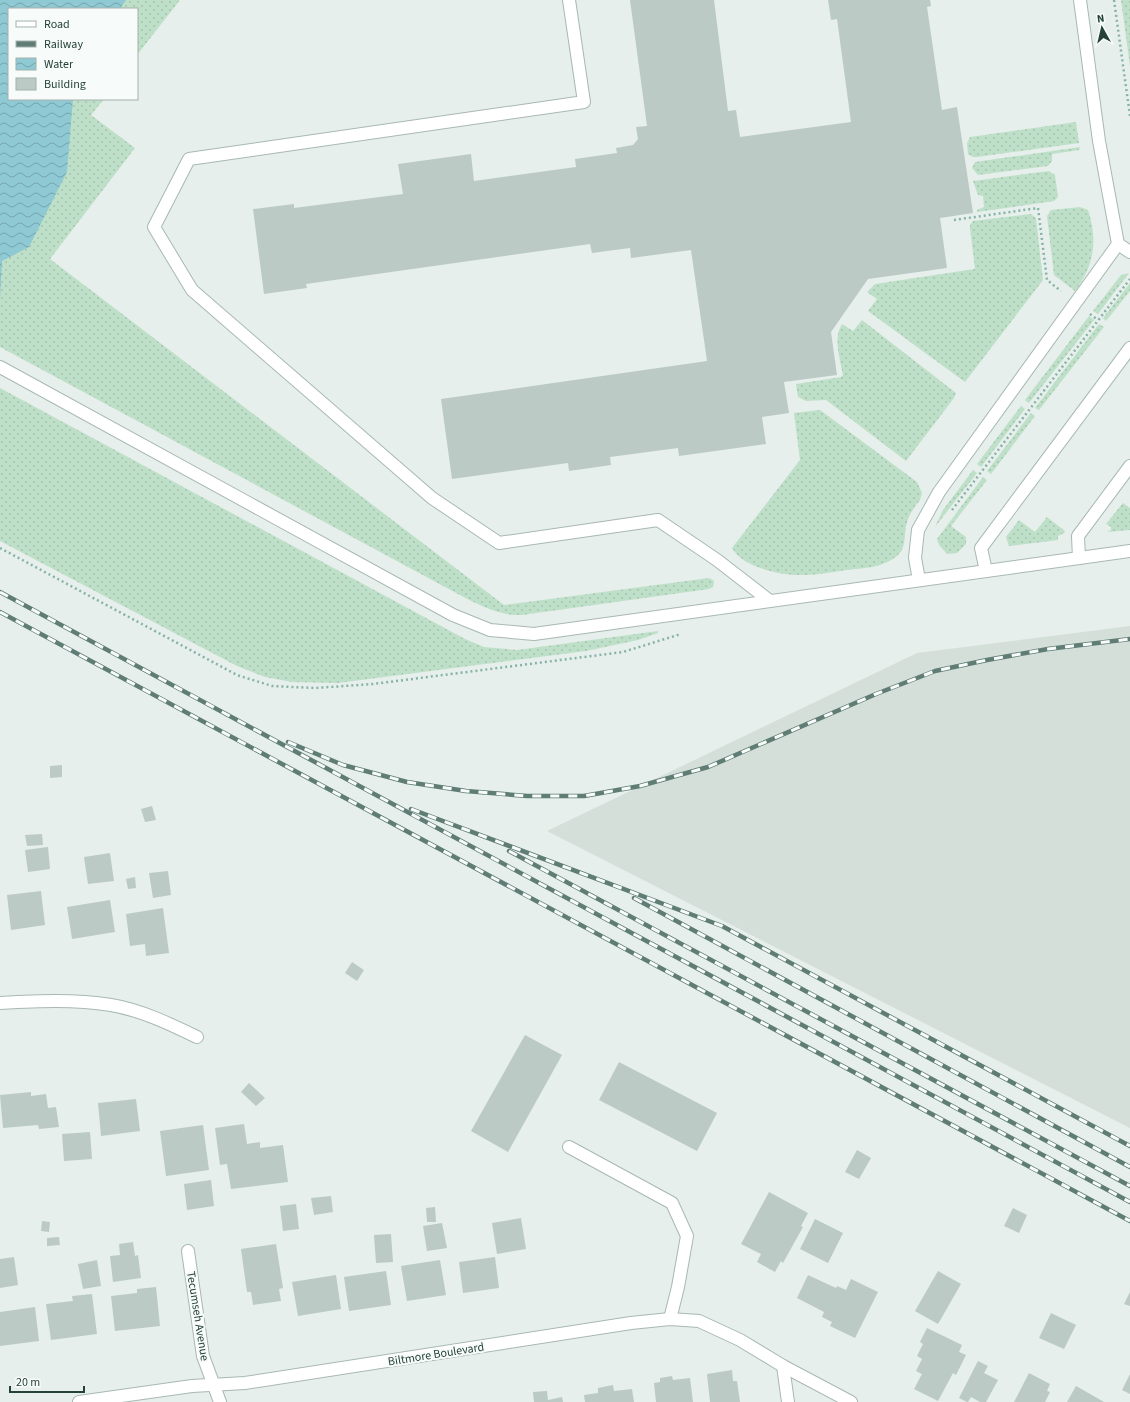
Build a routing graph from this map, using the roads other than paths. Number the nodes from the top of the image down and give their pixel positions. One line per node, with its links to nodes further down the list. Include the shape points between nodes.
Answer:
1 (569, 0): 12 (street, via 584,102 190,159 154,227 192,290 432,498 499,543 658,520)
2 (1080, 0): 3 (street, via 1099,141)
3 (1118, 244): 4 (street); 11 (street, via 939,492 918,530 915,558)
4 (1130, 252)
5 (1130, 348): 10 (street, via 981,548)
6 (0, 367): 12 (street, via 453,615 490,630 534,634)
7 (1130, 466): 9 (street, via 1078,536)
8 (1130, 550): 9 (street)
9 (1079, 558): 10 (street)
10 (986, 571): 11 (street)
11 (919, 580): 12 (street)
12 (770, 601)
13 (0, 1003): 14 (street, via 59,1000 112,1005 152,1017)
14 (197, 1036)
15 (569, 1147): 17 (street, via 672,1203 687,1236)
16 (188, 1251): 19 (street, Tecumseh Avenue, via 203,1356)
17 (670, 1319): 18 (street, Biltmore Boulevard, via 699,1321 740,1340); 19 (street, Biltmore Boulevard, via 245,1384)
18 (783, 1366): 22 (street); 23 (street, Biltmore Boulevard)
19 (213, 1385): 20 (street, Biltmore Boulevard); 21 (street, Tecumseh Avenue)
20 (79, 1402)
21 (220, 1402)
22 (788, 1402)
23 (851, 1402)

